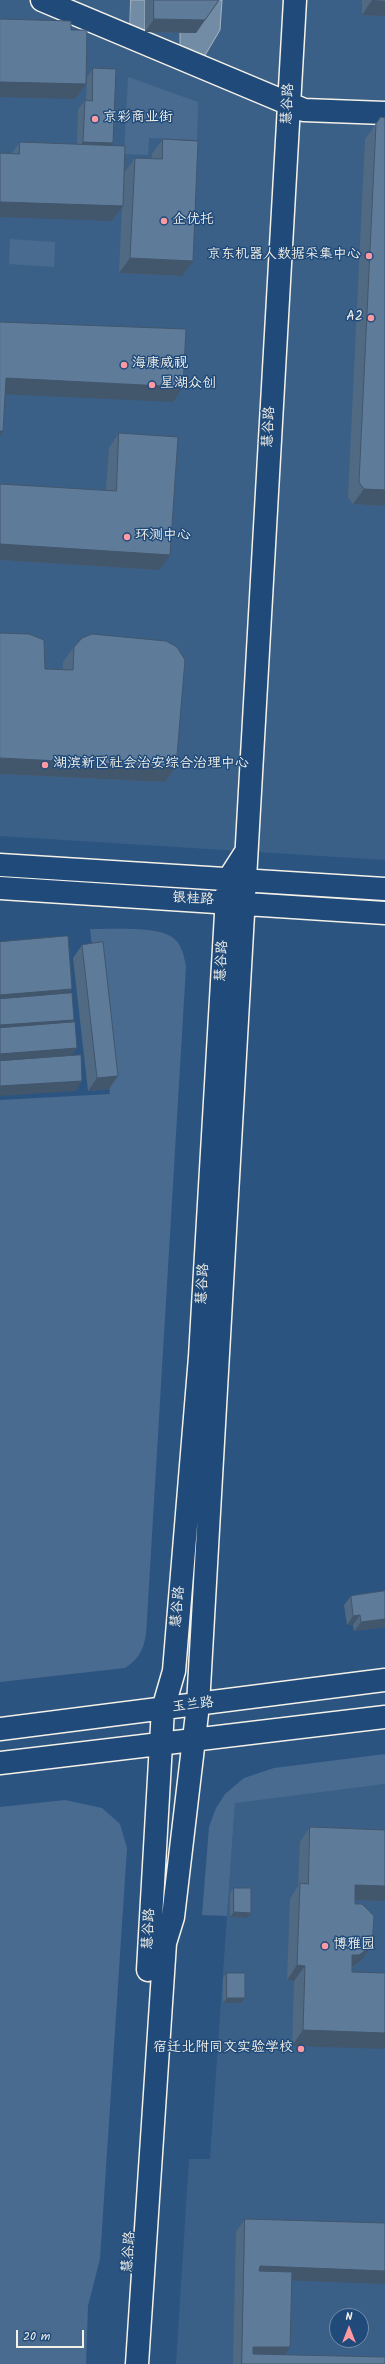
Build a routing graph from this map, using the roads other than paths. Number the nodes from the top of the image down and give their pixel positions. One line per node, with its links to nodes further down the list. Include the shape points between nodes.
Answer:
1 (42, 0): 3 (street)
2 (295, 0): 3 (street, 慧谷路)
3 (289, 104): 4 (street, via 304,110); 6 (street, 慧谷路, via 245,854)
4 (385, 113)
5 (0, 865): 6 (street, 银桂路)
6 (235, 880): 8 (street, 银桂路); 9 (street, 慧谷路)
7 (0, 888): 9 (street, 银桂路)
8 (385, 889)
9 (234, 903): 10 (street, 银桂路); 12 (street, 慧谷路); 13 (street, 慧谷路, via 174,1671)
10 (385, 913)
11 (385, 1680): 12 (street, 玉兰路)
12 (198, 1705): 13 (street, 玉兰路); 16 (street, 慧谷路)
13 (163, 1709): 15 (street, 玉兰路); 17 (street, 慧谷路)
14 (385, 1717): 16 (street)
15 (0, 1729)
16 (195, 1741): 17 (street); 20 (street, 慧谷路, via 184,1807 172,1917 165,1943)
17 (160, 1745): 18 (street); 19 (street, 慧谷路)
18 (0, 1763)
19 (123, 2364)
20 (137, 2364)

